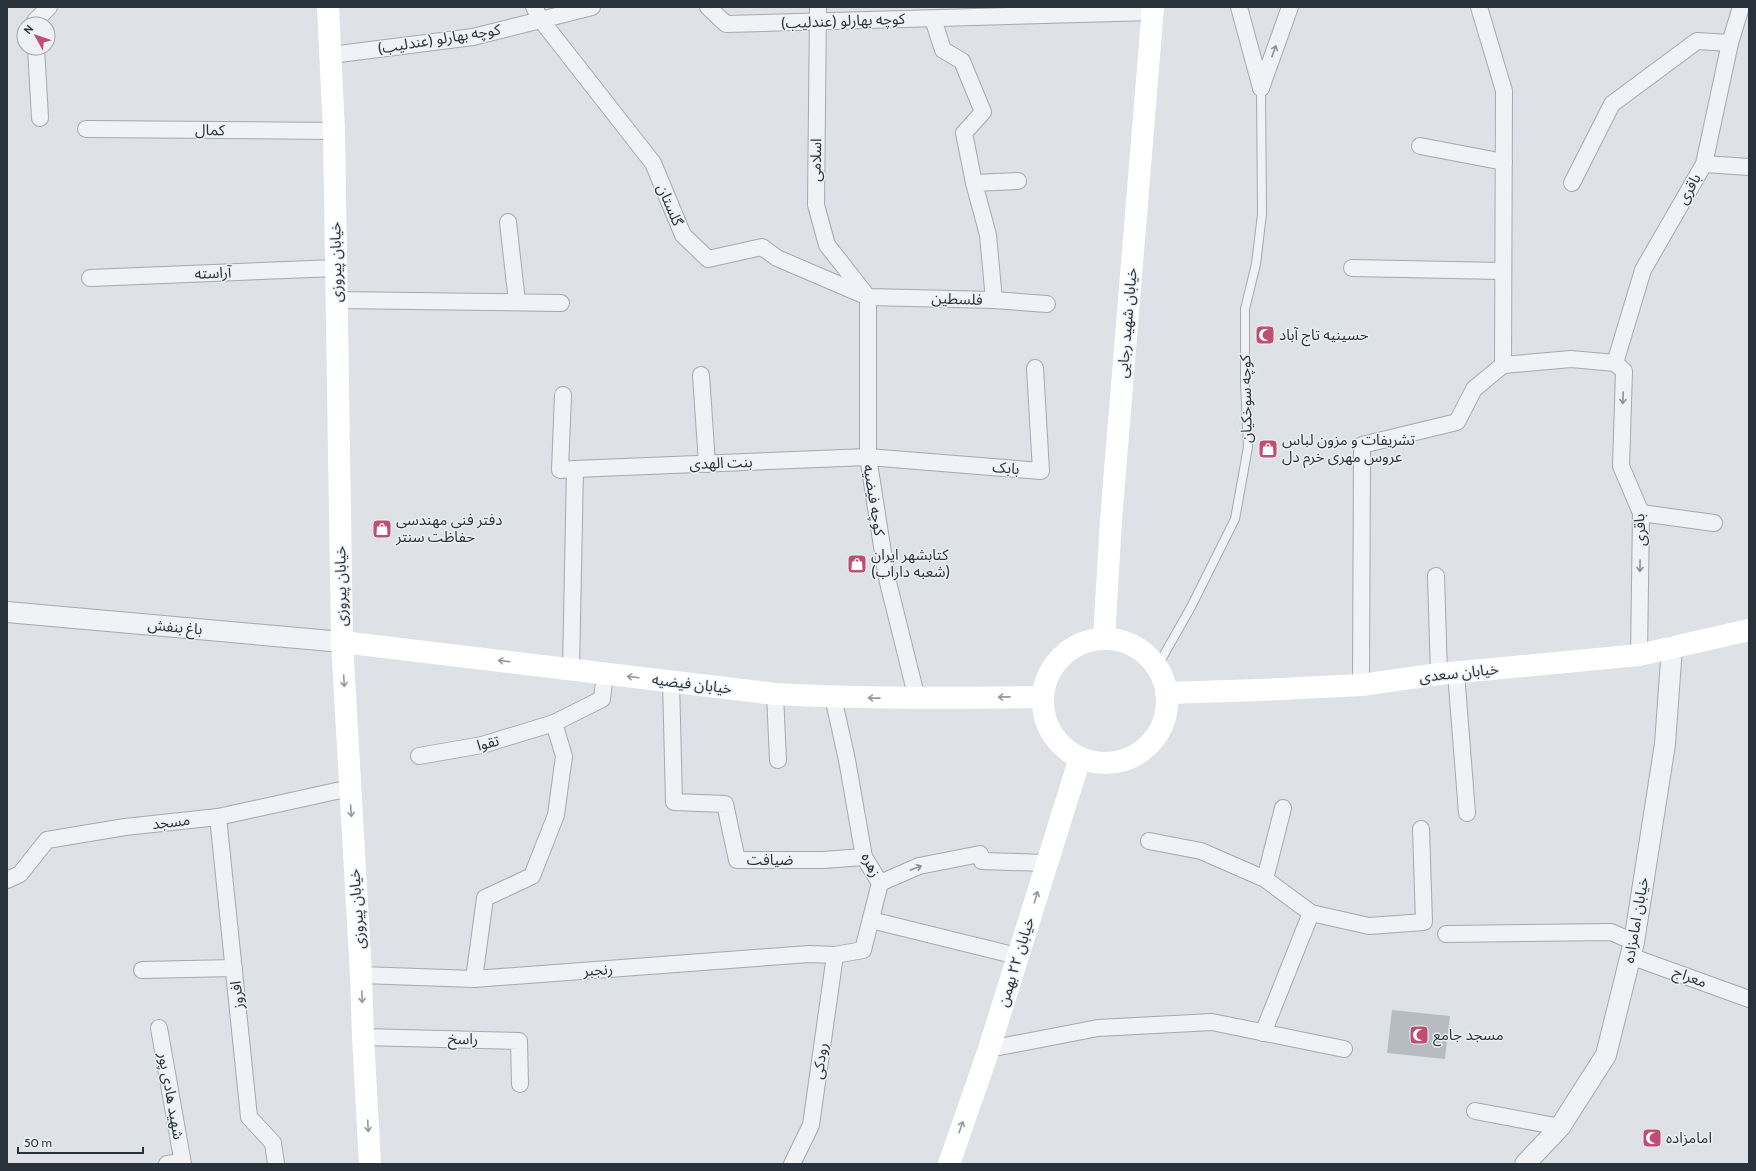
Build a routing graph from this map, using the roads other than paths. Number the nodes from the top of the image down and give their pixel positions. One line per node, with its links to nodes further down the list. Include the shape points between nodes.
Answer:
1 (49, 7): 12 (street)
2 (328, 7): 15 (main road, خیابان پیروزی)
3 (592, 7): 10 (street, کوچه بهارلو (عندلیب))
4 (708, 7): 11 (street, کوچه بهارلو (عندلیب), via 726,24)
5 (1239, 7): 17 (street)
6 (1290, 7): 17 (street, one-way to 6)
7 (1479, 7): 22 (street, via 1504,91)
8 (1741, 7): 14 (street, باقری)
9 (1152, 9): 13 (street, کوچه بهارلو (عندلیب)); 52 (main road, خیابان شهید رجایی)
10 (538, 13): 15 (street, کوچه بهارلو (عندلیب), via 473,37); 33 (street, گلستان, via 653,163 683,235 708,259 762,247 776,258)
11 (818, 15): 13 (street, کوچه بهارلو (عندلیب)); 33 (street, اسلامی, via 816,205 827,244)
12 (40, 16)
13 (932, 19): 27 (street, via 943,50 962,61 983,112 964,133)
14 (1730, 43): 23 (street, باقری); 26 (street, via 1697,41 1612,104)
15 (331, 55): 20 (main road, خیابان پیروزی)
16 (36, 56): 18 (street)
17 (1261, 88): 56 (lane, کوچه سوخکیان, via 1262,214 1256,264 1245,309 1248,447 1235,519 1191,607)
18 (40, 118)
19 (86, 129): 20 (street, کمال)
20 (334, 131): 29 (main road, خیابان پیروزی)
21 (1420, 146): 22 (street)
22 (1504, 162): 31 (street)
23 (1704, 164): 24 (street); 39 (street, باقری, via 1643,270)
24 (1749, 168)
25 (1018, 180): 27 (street)
26 (1572, 182)
27 (974, 183): 35 (street, via 988,235)
28 (508, 222): 36 (street)
29 (336, 268): 32 (street, آراسته); 34 (main road, خیابان پیروزی)
30 (1352, 268): 31 (street)
31 (1502, 271): 40 (street)
32 (90, 278)
33 (868, 297): 35 (street, فلسطین); 44 (street, کوچه فیضیه)
34 (337, 300): 36 (street); 53 (main road, خیابان پیروزی)
35 (994, 300): 38 (street, فلسطین)
36 (517, 302): 37 (street)
37 (562, 303)
38 (1046, 304)
39 (1615, 363): 40 (street, via 1571,359); 47 (street, باقری, one-way to 47, via 1624,371 1621,466)
40 (1503, 365): 61 (street, via 1474,389 1457,422 1362,446)
41 (1035, 368): 44 (street, بابک, via 1041,471)
42 (701, 375): 45 (street)
43 (563, 395): 46 (street, بنت الهدی, via 560,470)
44 (868, 456): 45 (street, بنت الهدی); 66 (street, کوچه فیضیه, via 886,578)
45 (707, 464): 46 (street, بنت الهدی)
46 (575, 469): 57 (street)
47 (1641, 513): 48 (street); 55 (street, باقری, one-way to 55)
48 (1714, 523)
49 (1436, 576): 59 (street)
50 (7, 612): 53 (street, باغ بنفش)
51 (1749, 630): 54 (main road, خیابان سعدی)
52 (1104, 639): 56 (main road, via 1116,640 1134,647); 65 (main road, via 1086,642 1069,650 1056,663 1047,679)
53 (342, 642): 57 (main road, خیابان فیضیه, one-way to 53); 71 (main road, خیابان پیروزی, one-way to 71)
54 (1672, 647): 55 (main road, خیابان سعدی); 85 (street, خیابان امامزاده, via 1666,744)
55 (1639, 655): 59 (main road, خیابان سعدی)
56 (1157, 667): 62 (main road)
57 (571, 669): 58 (main road, خیابان فیضیه)
58 (605, 673): 60 (main road, خیابان فیضیه, one-way to 58); 67 (street, تقوا, via 602,699)
59 (1448, 674): 61 (main road, خیابان سعدی); 73 (street)
60 (671, 681): 63 (main road, خیابان فیضیه); 77 (street, ضیافت, via 674,802 725,804 737,860 823,860)
61 (1361, 685): 62 (main road, خیابان سعدی)
62 (1166, 693): 69 (main road, via 1166,712 1160,729 1149,744 1134,756 1116,762 1098,763)
63 (775, 694): 64 (main road, خیابان فیضیه); 70 (street)
64 (833, 697): 66 (main road, خیابان فیضیه, one-way to 64); 77 (street, زهره)
65 (1043, 697): 66 (main road, خیابان فیضیه, one-way to 66); 69 (main road, via 1048,727 1056,740)
66 (917, 699)
67 (554, 722): 68 (street, تقوا, via 482,745); 91 (street, via 564,756 556,815 532,876 485,898)
68 (419, 756)
69 (1080, 758): 78 (main road, خیابان ۲۲ بهمن)
70 (778, 760)
71 (350, 788): 74 (street, مسجد); 90 (main road, خیابان پیروزی, one-way to 90)
72 (1283, 808): 79 (street)
73 (1467, 813)
74 (218, 817): 80 (street, مسجد, via 47,840 20,874); 88 (street, افروز)
75 (1421, 829): 82 (street, via 1424,922 1369,926)
76 (1148, 841): 79 (street, via 1201,851)
77 (864, 857): 81 (street, زهره)
78 (1046, 863): 81 (street, زهره, one-way to 78, via 919,866 980,854 982,861); 87 (main road, خیابان ۲۲ بهمن, one-way to 78)
79 (1265, 879): 82 (street)
80 (7, 880)
81 (880, 883): 83 (street)
82 (1311, 913): 94 (street)
83 (871, 920): 86 (street, رنجبر, via 863,950); 87 (street)
84 (1446, 934): 85 (street, معراج, via 1611,932)
85 (1632, 949): 92 (street, معراج); 100 (street, خیابان امامزاده, via 1606,1055)
86 (835, 955): 91 (street, رنجبر, via 809,954); 104 (street, رودکی, via 811,1125)
87 (1017, 956): 96 (main road, خیابان ۲۲ بهمن)
88 (234, 968): 89 (street); 102 (street, افروز, via 249,1118 273,1143)
89 (142, 970)
90 (361, 975): 91 (street, رنجبر); 95 (main road, خیابان پیروزی, one-way to 95)
91 (474, 979)
92 (1749, 999)
93 (160, 1028): 101 (street, شهید هادی پور)
94 (1263, 1033): 96 (street, via 1212,1022 1098,1028); 97 (street)
95 (363, 1037): 98 (street, راسخ, via 519,1041); 103 (main road, خیابان پیروزی, one-way to 103)
96 (989, 1049): 105 (main road, خیابان ۲۲ بهمن, one-way to 96)
97 (1344, 1049)
98 (520, 1084)
99 (1475, 1111): 100 (street)
100 (1560, 1127): 106 (street, خیابان امامزاده)
101 (177, 1163)
102 (276, 1164)
103 (370, 1164)
104 (792, 1164)
105 (948, 1164)
106 (1525, 1164)

